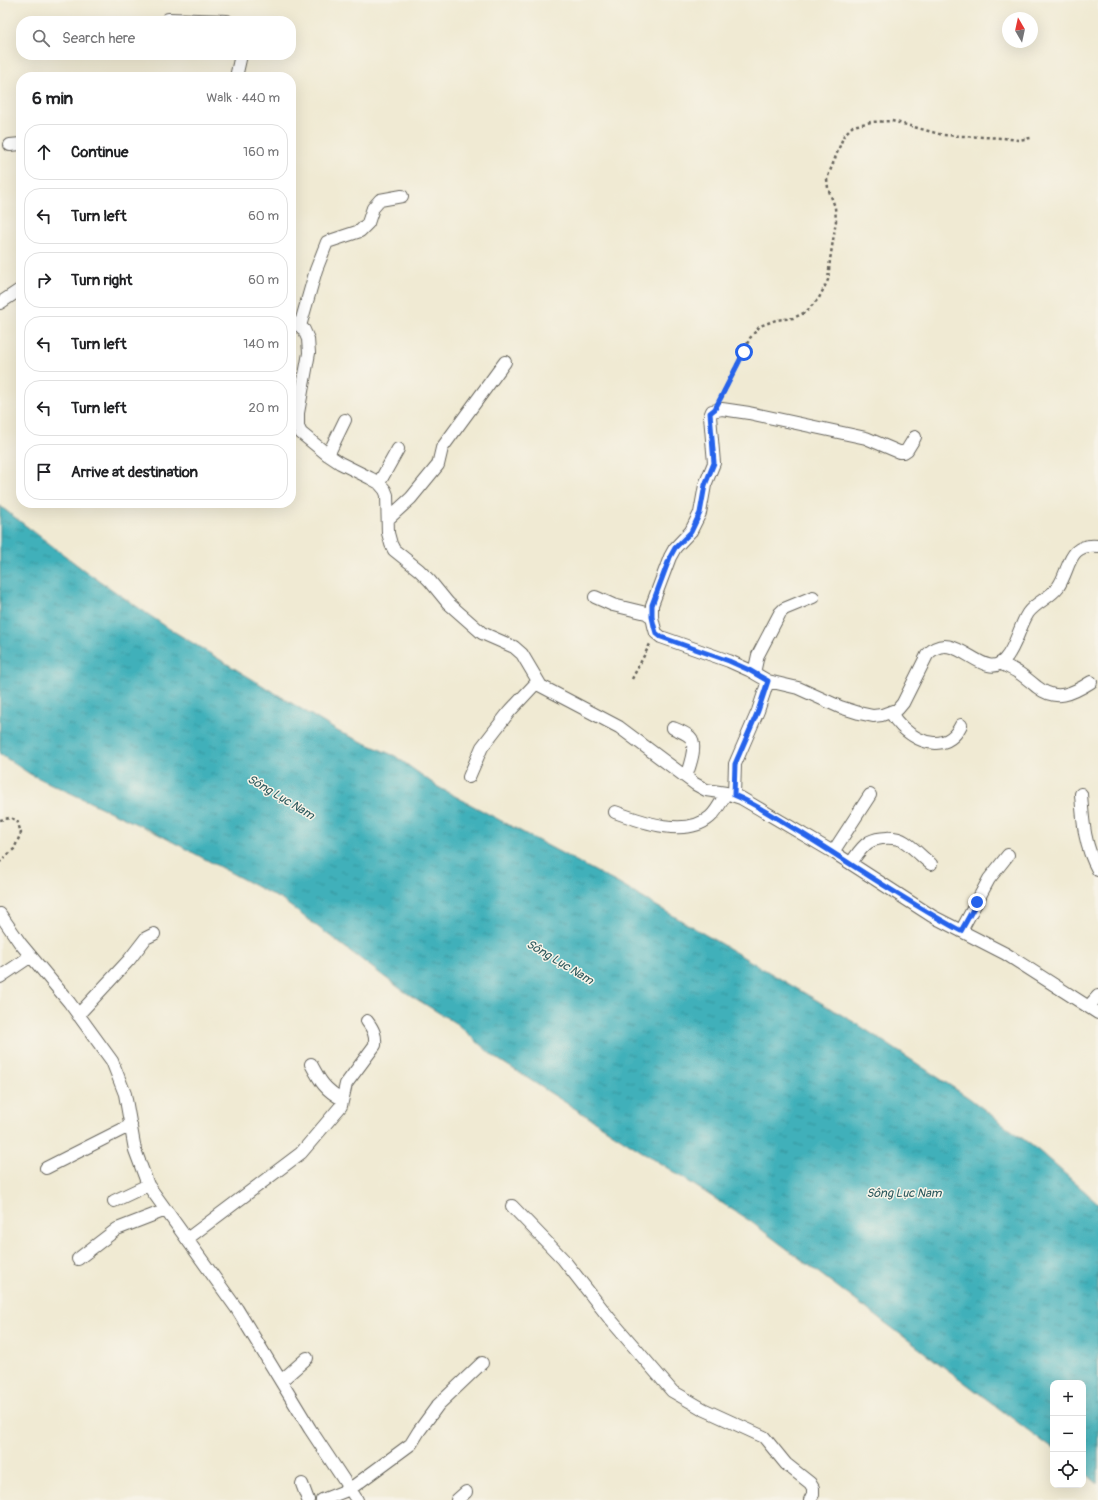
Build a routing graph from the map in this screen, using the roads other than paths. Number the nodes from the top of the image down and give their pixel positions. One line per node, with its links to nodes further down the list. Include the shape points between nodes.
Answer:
1 (240, 60): 2 (street)
2 (237, 72)
3 (402, 196): 6 (street, via 380,200 373,208 368,223 360,231 327,242)
4 (16, 292): 5 (street)
5 (0, 303)
6 (296, 324): 9 (street, via 304,330 309,353)
7 (506, 362): 15 (street, via 442,448 438,465 411,498)
8 (345, 420): 13 (street)
9 (296, 421)
10 (296, 426): 13 (street)
11 (914, 437): 19 (street, via 907,450 899,452 866,438 749,412 722,408 712,411 710,416 714,463 705,485 700,513 691,532 670,557 652,605)
12 (398, 449): 14 (street)
13 (328, 455): 14 (street)
14 (379, 483): 15 (street, via 387,495)
15 (388, 519): 22 (street, via 388,533 394,550 419,570 448,603 482,633 514,647 522,654)
16 (1098, 546): 20 (street, via 1086,546 1077,550 1058,587 1029,612 1010,652)
17 (595, 597): 19 (street)
18 (813, 598): 21 (street, via 780,613 758,655)
19 (652, 617): 21 (street, via 656,633 661,637 729,661)
20 (1000, 663): 24 (street, via 1051,695 1079,690); 25 (street, via 987,666 956,648 946,646 932,650 903,703)
21 (754, 673): 23 (street)
22 (538, 681): 28 (street, via 509,712 482,747); 29 (street, via 551,692 618,727)
23 (768, 681): 25 (street, via 798,688 859,713 873,716); 30 (street, via 735,764)
24 (1091, 682)
25 (891, 713): 26 (street, via 901,727 922,740 933,743 950,740 957,734)
26 (961, 725)
27 (673, 728): 29 (street, via 690,737 693,744)
28 (469, 777)
29 (686, 777): 30 (street, via 706,790)
30 (730, 794): 33 (street, via 703,822 680,828 636,820); 34 (street)
31 (1081, 794): 38 (street, via 1084,835)
32 (870, 795): 34 (street)
33 (615, 812)
34 (833, 852): 36 (street)
35 (1008, 855): 40 (street, via 989,879)
36 (850, 863): 37 (street, via 869,842 889,838 905,842); 40 (street, via 932,916)
37 (931, 864)
38 (1098, 870)
39 (0, 914): 42 (street)
40 (961, 931): 45 (street, via 1006,954)
41 (154, 934): 46 (street, via 146,938 130,960)
42 (31, 956): 43 (street); 46 (street)
43 (0, 977)
44 (1098, 996): 45 (street)
45 (1094, 1010)
46 (78, 1015): 50 (street, via 112,1061 125,1094)
47 (367, 1021): 49 (street, via 376,1038 374,1045 346,1084)
48 (311, 1064): 49 (street, via 318,1079 331,1093)
49 (342, 1099): 56 (street, via 338,1110 301,1153)
50 (131, 1125): 51 (street); 52 (street, via 135,1150)
51 (46, 1168)
52 (148, 1185): 53 (street); 55 (street)
53 (114, 1201)
54 (512, 1206): 66 (street, via 563,1259 672,1391 703,1409 764,1437 786,1464 810,1483 813,1494)
55 (166, 1210): 56 (street); 57 (street, via 117,1229)
56 (187, 1239): 60 (street, via 237,1308)
57 (78, 1259)
58 (307, 1358): 60 (street)
59 (482, 1363): 62 (street, via 438,1405 411,1444)
60 (281, 1381): 62 (street)
61 (302, 1484): 63 (street)
62 (350, 1489): 64 (street); 65 (street)
63 (308, 1500)
64 (322, 1500)
65 (357, 1500)
66 (810, 1500)

